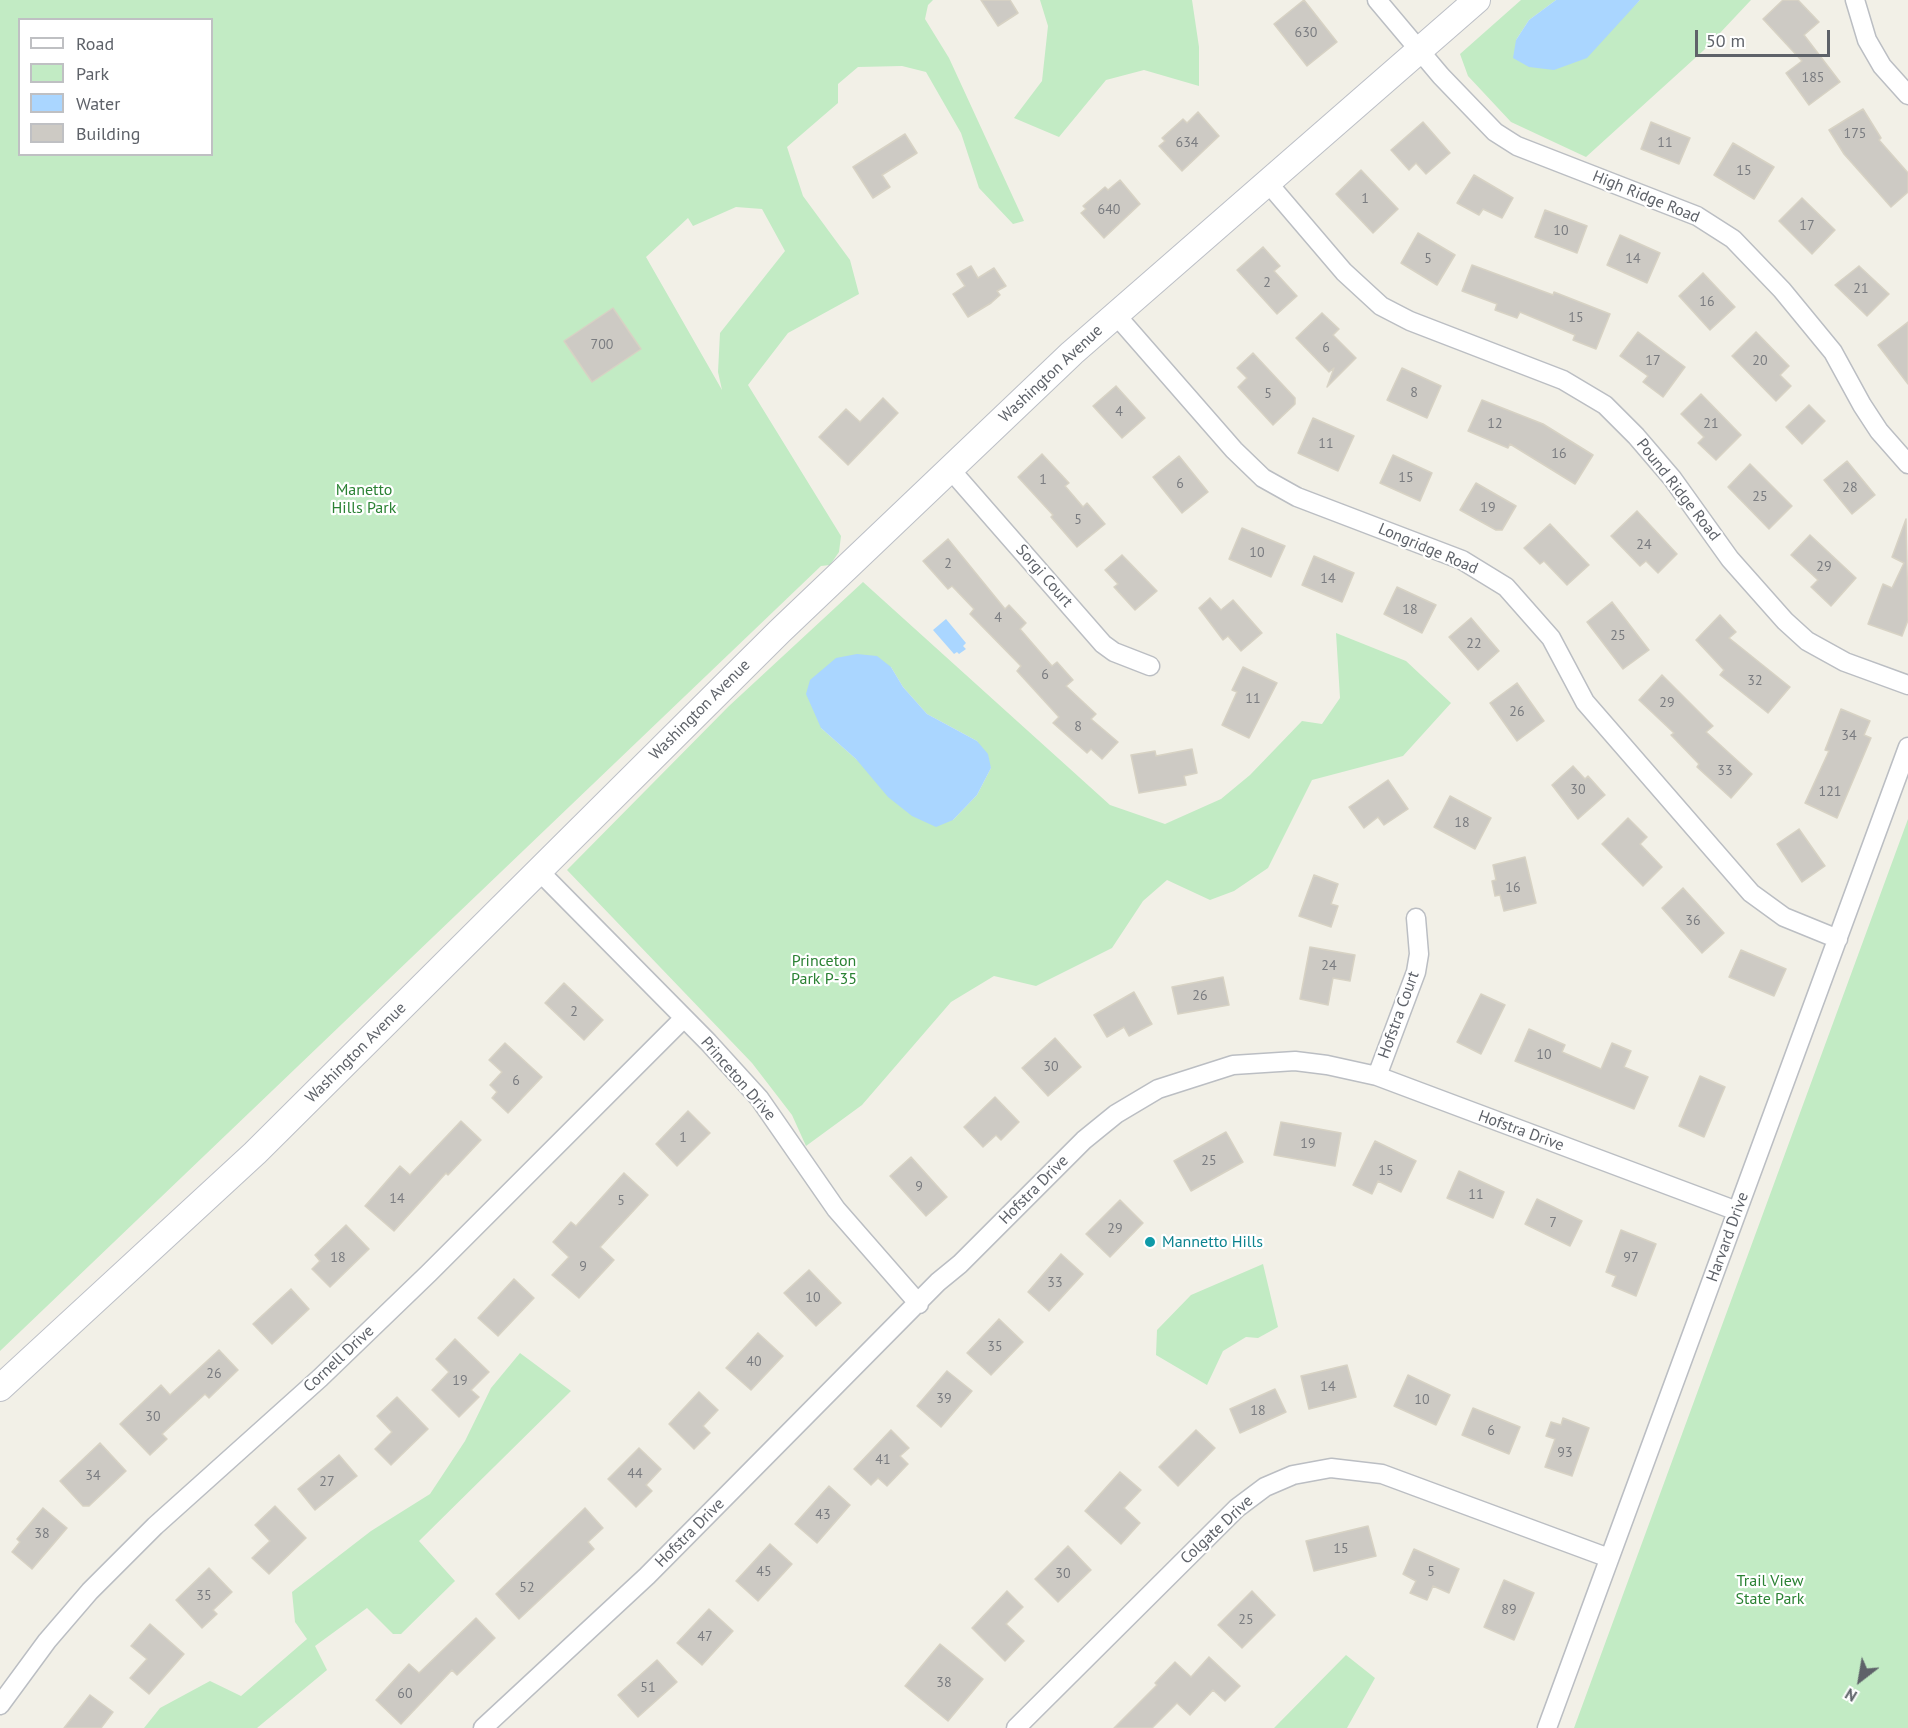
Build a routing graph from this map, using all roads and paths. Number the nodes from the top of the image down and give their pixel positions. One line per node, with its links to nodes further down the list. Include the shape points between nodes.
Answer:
1 (1377, 0): 4 (street)
2 (1477, 0): 4 (main road, Washington Avenue)
3 (1855, 0): 5 (street, via 1867,40 1882,66)
4 (1419, 51): 6 (main road, Washington Avenue); 8 (street, High Ridge Road, via 1477,116 1517,146 1688,212 1732,239 1833,352 1862,405)
5 (1908, 95)
6 (1268, 183): 7 (main road, Washington Avenue); 11 (street, Pound Ridge Road, via 1344,272 1381,306 1563,380 1605,405 1672,478 1730,559 1785,621 1807,641 1845,662)
7 (1116, 315): 9 (main road, Washington Avenue); 15 (street, Longridge Road, via 1263,478 1297,497 1462,560 1506,587 1551,638 1585,702 1751,893 1784,917)
8 (1908, 464)
9 (950, 469): 10 (street, Sorgi Court, via 1103,644); 13 (main road, Washington Avenue)
10 (1150, 666)
11 (1908, 685)
12 (1908, 747): 15 (street, Harvard Drive)
13 (538, 870): 16 (street, Princeton Drive); 20 (main road, Washington Avenue, via 255,1154)
14 (1416, 918): 17 (street, Hofstra Court, via 1416,972)
15 (1838, 939): 18 (street, Harvard Drive)
16 (684, 1018): 19 (street, Princeton Drive, via 759,1098 836,1209); 22 (street, Cornell Drive, via 320,1378 155,1526 90,1590)
17 (1377, 1076): 18 (street, Hofstra Drive); 19 (street, Hofstra Drive, via 1328,1065 1265,1062 1211,1070 1158,1089 1116,1114 1084,1140)
18 (1737, 1211): 21 (street, Harvard Drive)
19 (919, 1304): 23 (street, Hofstra Drive, via 647,1576)
20 (0, 1388)
21 (1609, 1557): 24 (street, Colgate Drive, via 1382,1473 1331,1468 1293,1475 1265,1487 1237,1508); 25 (street, Harvard Drive)
22 (0, 1705)
23 (483, 1728)
24 (1016, 1728)
25 (1547, 1728)

